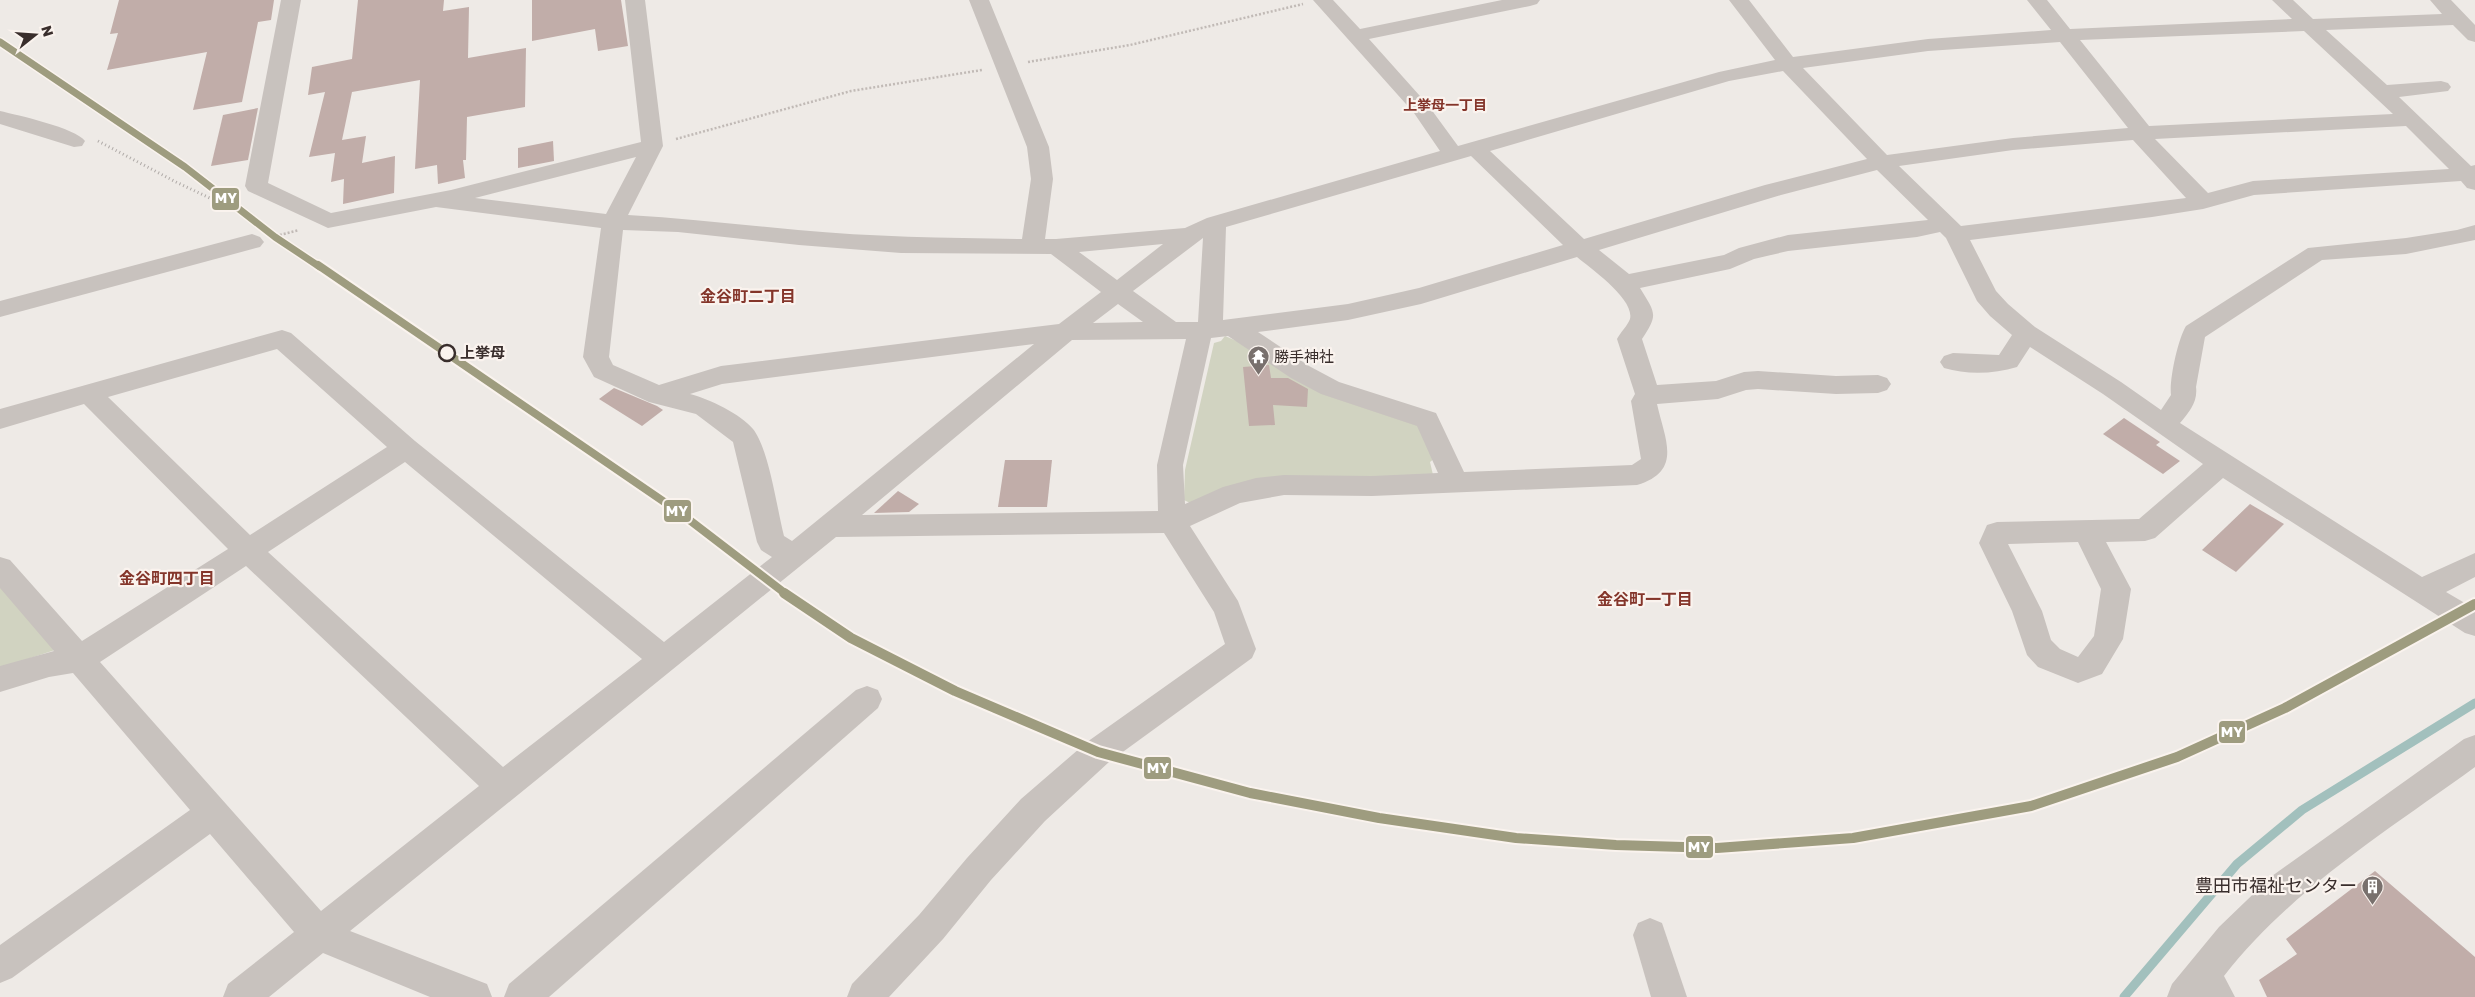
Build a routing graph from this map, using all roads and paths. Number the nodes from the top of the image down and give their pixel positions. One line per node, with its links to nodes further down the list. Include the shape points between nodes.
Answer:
1 (291, 0): 30 (street, via 256,186)
2 (635, 0): 23 (street)
3 (979, 0): 16 (street)
4 (1530, 0): 13 (street)
5 (1739, 0): 15 (street)
6 (2037, 0): 12 (street)
7 (2282, 0): 11 (street)
8 (2440, 0): 10 (street)
9 (1316, 1): 13 (street); 16 (path, via 1130,45)
10 (2458, 19): 11 (street); 14 (street)
11 (2308, 24): 12 (street); 18 (street)
12 (2064, 35): 15 (street, via 1914,47); 21 (street)
13 (1357, 36): 25 (street, via 1421,109)
14 (2475, 36)
15 (1787, 62): 24 (street, via 1726,76); 26 (street)
16 (1004, 66): 23 (path, via 851,91); 37 (street, via 1038,147)
17 (2441, 88): 18 (street)
18 (2382, 92): 20 (street)
19 (0, 117): 22 (street)
20 (2411, 119): 21 (street); 27 (street)
21 (2141, 133): 26 (street, via 2013,144); 29 (street)
22 (74, 141)
23 (652, 146): 28 (street); 31 (street)
24 (1475, 148): 25 (street); 38 (street)
25 (1453, 154): 32 (street)
26 (1882, 162): 33 (street); 38 (street)
27 (2471, 176): 29 (street, via 2253,188)
28 (436, 200): 30 (street); 31 (street)
29 (2202, 202): 33 (street)
30 (328, 221): 36 (path)
31 (612, 222): 37 (street, via 900,245); 50 (street, via 596,357 603,370)
32 (1215, 223): 35 (street); 43 (street)
33 (1951, 228): 39 (street, via 1788,243 1747,253 1730,261); 45 (street, via 1986,295)
34 (2475, 232): 52 (street, via 2406,246 2316,253 2277,277 2195,332 2190,342 2184,395)
35 (1188, 236): 37 (street); 40 (street)
36 (252, 242): 41 (street)
37 (1044, 247): 40 (street)
38 (1579, 247): 39 (street); 43 (street, via 1421,296 1348,312)
39 (1625, 283): 49 (street, via 1642,312 1642,320 1630,338)
40 (1118, 292): 42 (street); 44 (street)
41 (0, 309)
42 (1169, 329): 43 (street); 44 (street)
43 (1215, 329): 55 (street, via 1330,388 1427,420); 56 (street, via 1169,475)
44 (1066, 332): 50 (street, via 720,376); 57 (street)
45 (2026, 333): 46 (street, via 2008,361 1997,364); 52 (street)
46 (1953, 362)
47 (1878, 384): 49 (street, via 1758,380 1718,390)
48 (90, 395): 51 (street); 53 (street, via 282,339); 59 (street)
49 (1648, 395): 55 (street, via 1644,401 1655,460 1652,466 1637,475)
50 (658, 396): 60 (street, via 704,407 743,435 748,444 771,542)
51 (0, 419)
52 (2163, 425): 54 (street)
53 (406, 448): 59 (street); 66 (street)
54 (2222, 463): 58 (street, via 2144,530); 63 (street, via 2352,548)
55 (1455, 482): 56 (street, via 1256,488 1233,494)
56 (1172, 522): 57 (street); 79 (street, via 1228,609 1241,649 1098,752 1034,810)
57 (828, 526): 60 (street)
58 (2086, 530): 58 (street, via 1998,533 1993,543 2027,611 2038,646 2049,658 2078,670 2091,665 2108,639 2116,589)
59 (248, 551): 65 (street); 70 (street)
60 (793, 555): 66 (street)
61 (2475, 564): 63 (street)
62 (0, 568): 65 (street)
63 (2424, 590): 64 (street)
64 (2475, 624)
65 (78, 660): 67 (street, via 49,664); 71 (street)
66 (664, 660): 70 (street)
67 (0, 679)
68 (867, 699): 78 (street)
69 (2475, 749): 75 (street, via 2284,887 2231,939)
70 (502, 787): 72 (street)
71 (212, 813): 72 (street); 74 (street)
72 (319, 935): 76 (street); 77 (street)
73 (1650, 935): 80 (street)
74 (0, 966)
75 (2201, 990)
76 (241, 997)
77 (474, 997)
78 (522, 997)
79 (864, 997)
80 (1669, 997)

